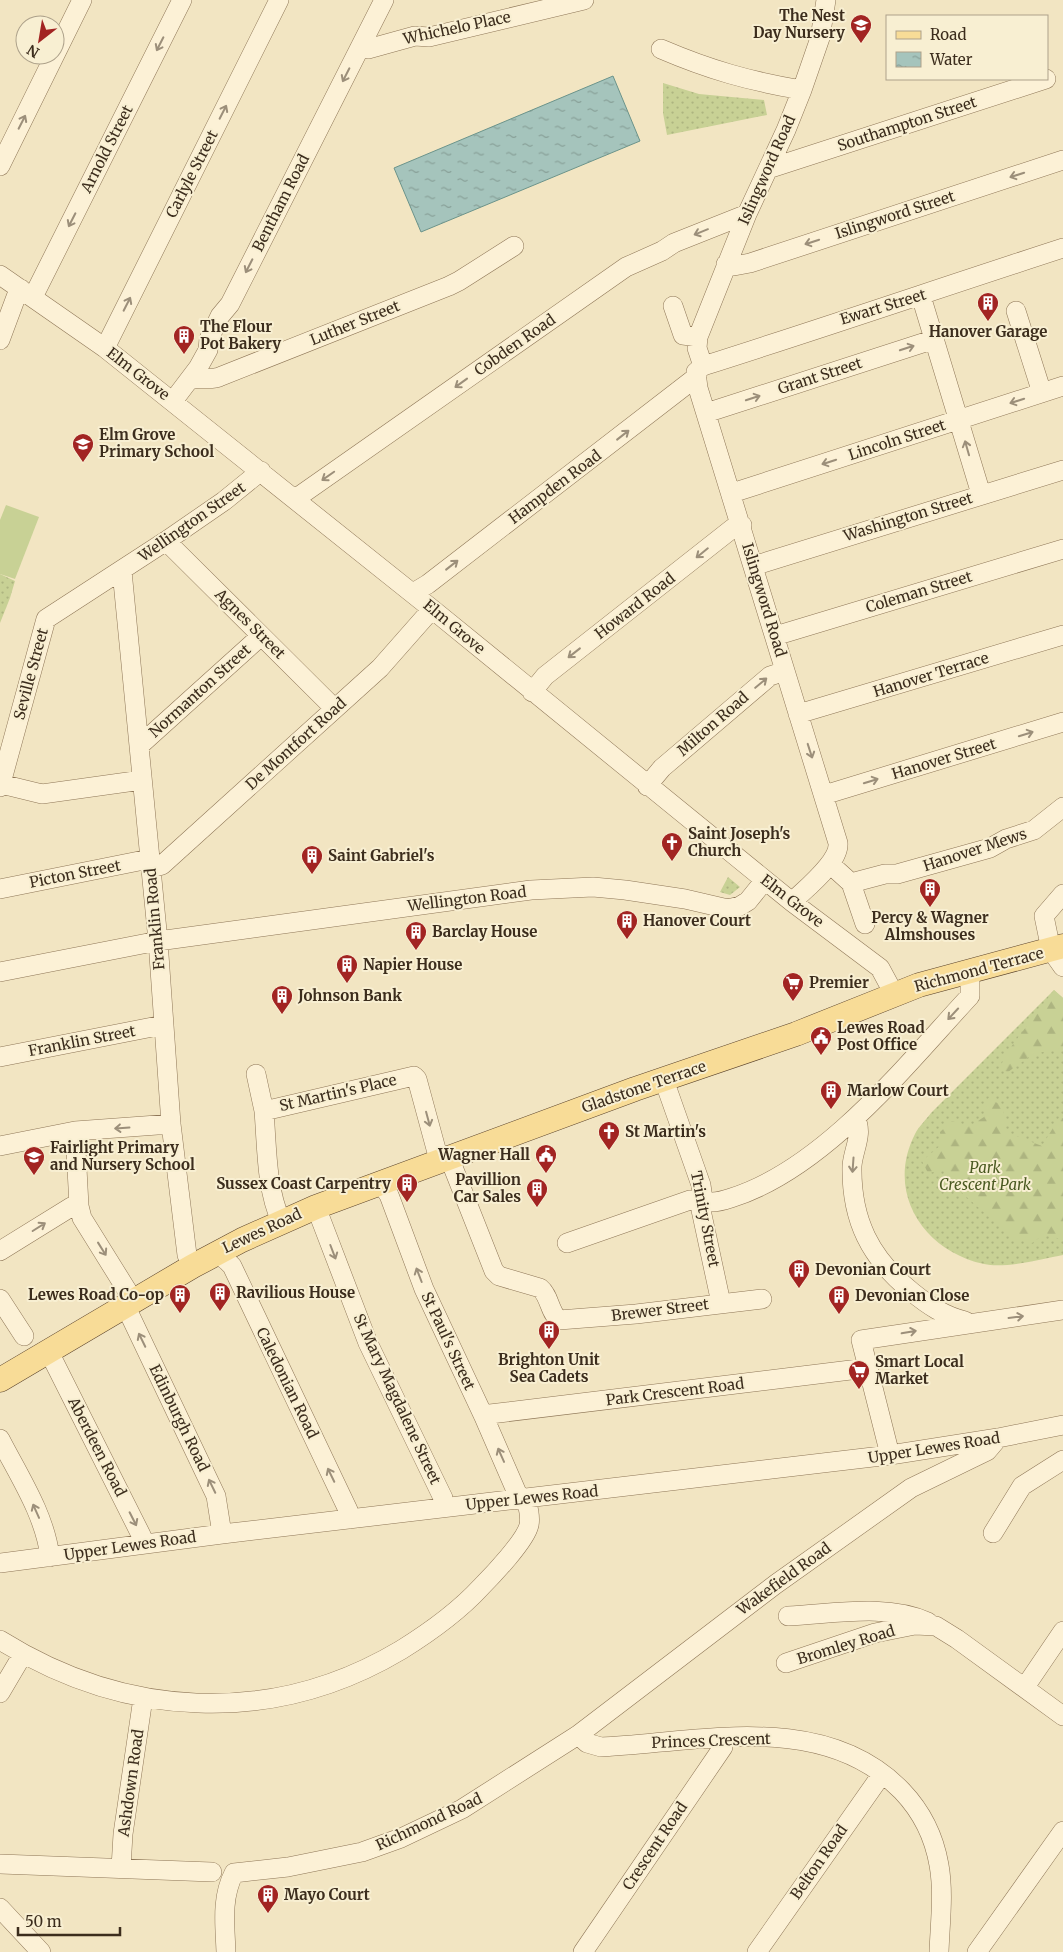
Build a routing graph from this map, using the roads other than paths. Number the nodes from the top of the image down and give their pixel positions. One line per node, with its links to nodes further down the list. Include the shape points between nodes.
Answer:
1 (82, 0): 14 (street, one-way to 1)
2 (182, 0): 21 (street, Arnold Street, one-way to 21)
3 (279, 0): 28 (street, Carlyle Street, one-way to 3)
4 (384, 0): 7 (street, Bentham Road)
5 (584, 0): 7 (street, Whichelo Place, via 429,38 414,36 368,49)
6 (826, 0): 12 (street, Islingword Road, via 820,38)
7 (361, 46): 30 (street, Bentham Road, one-way to 30)
8 (661, 49): 12 (street, via 747,80)
9 (1063, 73): 10 (street, Southampton Street)
10 (1048, 78)
11 (1043, 80): 15 (street, Southampton Street)
12 (802, 90): 15 (street, Islingword Road)
13 (1063, 160): 19 (street, Islingword Street, one-way to 19, via 750,263)
14 (0, 166)
15 (768, 169): 16 (street, Islingword Road)
16 (747, 214): 19 (street, Islingword Road); 40 (street, Cobden Road, one-way to 40, via 674,243 626,267)
17 (514, 246): 30 (street, Luther Street, via 449,286 214,379)
18 (1063, 248): 22 (street, Ewart Street)
19 (726, 264): 25 (street, Islingword Road)
20 (0, 275): 21 (street, Elm Grove)
21 (27, 293): 27 (street, Arnold Street, via 16,297); 28 (street, Elm Grove)
22 (921, 296): 26 (street); 29 (street, Ewart Street, via 834,323)
23 (674, 306): 25 (street, via 683,335)
24 (1016, 310): 32 (street)
25 (698, 337): 29 (street, Islingword Road)
26 (934, 339): 34 (street, Grant Street, one-way to 26); 35 (street)
27 (0, 340)
28 (105, 348): 33 (street, Elm Grove)
29 (699, 372): 34 (street, Islingword Road); 46 (street, Hampden Road, one-way to 29)
30 (190, 380): 33 (street, Bentham Road)
31 (1063, 386): 32 (street, Lincoln Street)
32 (1042, 393): 35 (street, Lincoln Street, one-way to 35)
33 (173, 402): 37 (street, Elm Grove)
34 (706, 413): 38 (street, Islingword Road)
35 (960, 420): 38 (street, Lincoln Street, one-way to 38); 39 (street, one-way to 35)
36 (1063, 470): 39 (street, Washington Street)
37 (261, 471): 40 (street, Elm Grove); 42 (street, Wellington Street)
38 (732, 493): 41 (street, Islingword Road)
39 (981, 494): 44 (street, Washington Street)
40 (295, 499): 46 (street, Elm Grove)
41 (742, 525): 44 (street, Islingword Road); 52 (street, Howard Road, one-way to 52, via 733,528 552,670)
42 (166, 541): 45 (street, Wellington Street); 49 (street, Agnes Street)
43 (1063, 548): 50 (street, Coleman Street)
44 (753, 566): 50 (street, Islingword Road)
45 (122, 571): 56 (street, Franklin Road); 58 (street, Seville Street, via 46,619)
46 (413, 593): 47 (street, Elm Grove)
47 (432, 609): 52 (street, Elm Grove); 53 (street, De Montfort Road, via 392,655)
48 (1063, 635): 54 (street, Hanover Terrace)
49 (261, 636): 53 (street, Agnes Street); 56 (street, Normanton Street)
50 (775, 636): 51 (street, Islingword Road)
51 (785, 671): 54 (street, Islingword Road); 59 (street, Milton Road, one-way to 51, via 662,768 770,676)
52 (532, 692): 59 (street, Elm Grove)
53 (334, 708): 62 (street, De Montfort Road, via 162,865)
54 (798, 714): 60 (street, Islingword Road, one-way to 60)
55 (1063, 722): 60 (street, Hanover Street, one-way to 55)
56 (139, 746): 57 (street, Franklin Road)
57 (142, 780): 58 (street, via 42,794); 62 (street, Franklin Road)
58 (0, 785)
59 (647, 786): 64 (street, Elm Grove)
60 (824, 795): 63 (street, Islingword Road, via 839,847)
61 (1063, 807): 65 (street, Hanover Mews, via 1034,830 990,848)
62 (150, 863): 66 (street, Picton Street); 70 (street, Franklin Road)
63 (830, 864): 65 (street); 68 (street, Islingword Road)
64 (765, 880): 68 (street, Elm Grove); 70 (street, Wellington Road, via 748,901 728,908 617,889 531,890)
65 (851, 883): 69 (street)
66 (0, 889)
67 (1063, 894): 71 (street, via 1044,916)
68 (792, 902): 74 (street, Elm Grove, via 880,968)
69 (866, 924)
70 (158, 941): 72 (street, Wellington Road); 75 (street, Franklin Road)
71 (1059, 954): 73 (main road, Richmond Terrace)
72 (0, 972)
73 (970, 972): 74 (main road, Richmond Terrace); 80 (street, one-way to 80, via 970,996)
74 (894, 994): 78 (main road, Gladstone Terrace, via 824,1024)
75 (163, 1025): 76 (street, Franklin Street); 82 (street, Franklin Road)
76 (0, 1058)
77 (256, 1074): 79 (street, St Martin's Place)
78 (664, 1080): 81 (main road, Gladstone Terrace); 87 (street, Trinity Street)
79 (264, 1111): 85 (street, St Martin's Place, one-way to 85, via 414,1076); 90 (street, St Martin's Place, via 272,1191)
80 (856, 1118): 87 (street, via 804,1161 772,1181 718,1202); 101 (street, one-way to 101, via 860,1127 852,1163 853,1194 858,1216 876,1256 918,1298 942,1314)
81 (543, 1123): 85 (main road, Lewes Road)
82 (171, 1124): 83 (street, one-way to 83); 94 (street, Franklin Road, via 187,1255)
83 (75, 1131): 84 (street); 88 (street, Edinburgh Road)
84 (0, 1146)
85 (448, 1162): 86 (main road, Lewes Road); 100 (street, St Martin's Place, via 494,1271 499,1276 542,1289)
86 (380, 1182): 89 (main road, Lewes Road); 106 (street, St Paul's Street, one-way to 86, via 424,1289 389,1195)
87 (703, 1199): 91 (street, via 690,1200); 98 (street, Trinity Street, via 701,1210)
88 (79, 1206): 92 (street, one-way to 88, via 71,1207); 97 (street, Edinburgh Road, one-way to 97, via 82,1218)
89 (316, 1207): 90 (main road, Lewes Road); 113 (street, St Mary Magdalene Street, one-way to 113, via 368,1344)
90 (281, 1221): 93 (main road, Lewes Road)
91 (567, 1243)
92 (0, 1251)
93 (217, 1253): 94 (main road, Lewes Road); 114 (street, Caledonian Road, one-way to 93, via 232,1266)
94 (193, 1266): 97 (main road, Lewes Road)
95 (0, 1299): 102 (street)
96 (762, 1299): 98 (street, Brewer Street)
97 (129, 1303): 103 (main road, Lewes Road); 116 (street, Edinburgh Road, one-way to 97, via 216,1496)
98 (722, 1303): 100 (street, Brewer Street)
99 (1063, 1310): 101 (street, one-way to 99)
100 (559, 1320)
101 (968, 1322): 104 (street, one-way to 101, via 861,1340)
102 (24, 1336)
103 (48, 1350): 105 (main road, Lewes Road); 117 (street, Aberdeen Road, one-way to 117)
104 (867, 1368): 106 (street, Park Crescent Road); 110 (street)
105 (0, 1380)
106 (484, 1417): 112 (street, St Paul's Street, one-way to 106)
107 (1063, 1425): 108 (street, Upper Lewes Road)
108 (998, 1438): 110 (street, Upper Lewes Road); 130 (street, Wakefield Road, via 987,1451 911,1488 838,1539)
109 (0, 1439): 118 (street, one-way to 109, via 41,1523)
110 (890, 1455): 112 (street, Upper Lewes Road)
111 (1063, 1460): 115 (street, via 1022,1486)
112 (522, 1499): 113 (street, Upper Lewes Road); 128 (street, St Paul's Street, via 530,1515 529,1527 492,1576 434,1628 374,1665 320,1686 246,1703 188,1704)
113 (445, 1507): 114 (street, Upper Lewes Road)
114 (350, 1519): 116 (street, Upper Lewes Road)
115 (993, 1533)
116 (222, 1534): 117 (street, Upper Lewes Road)
117 (144, 1544): 118 (street, Upper Lewes Road)
118 (50, 1557): 119 (street, Upper Lewes Road)
119 (0, 1563)
120 (788, 1616): 121 (street, Bromley Road, via 891,1612 917,1617)
121 (936, 1626): 125 (street, Bromley Road, via 915,1625 875,1633); 126 (street, Bromley Road)
122 (1063, 1632): 126 (street)
123 (0, 1640): 124 (street, St Paul's Street)
124 (23, 1654): 127 (street); 128 (street, St Paul's Street, via 84,1682)
125 (786, 1664)
126 (1025, 1687): 129 (street, Bromley Road)
127 (0, 1693)
128 (143, 1698): 135 (street, Ashdown Road)
129 (1063, 1716)
130 (578, 1735): 131 (street, Princes Crescent, via 587,1743 601,1747); 140 (street, Richmond Road, via 462,1809 401,1838 334,1859 234,1874 227,1887 225,1901)
131 (722, 1738): 132 (street, Princes Crescent, via 768,1737 819,1744 848,1754); 141 (street, Crescent Road, via 723,1747)
132 (882, 1774): 138 (street, Belton Road); 142 (street, Princes Crescent, via 915,1807 933,1839 940,1879)
133 (1063, 1832): 143 (street)
134 (0, 1864): 135 (street)
135 (121, 1868): 136 (street)
136 (212, 1872)
137 (0, 1908): 139 (street)
138 (761, 1950)
139 (42, 1952)
140 (226, 1952)
141 (582, 1952)
142 (939, 1952)
143 (977, 1952)

